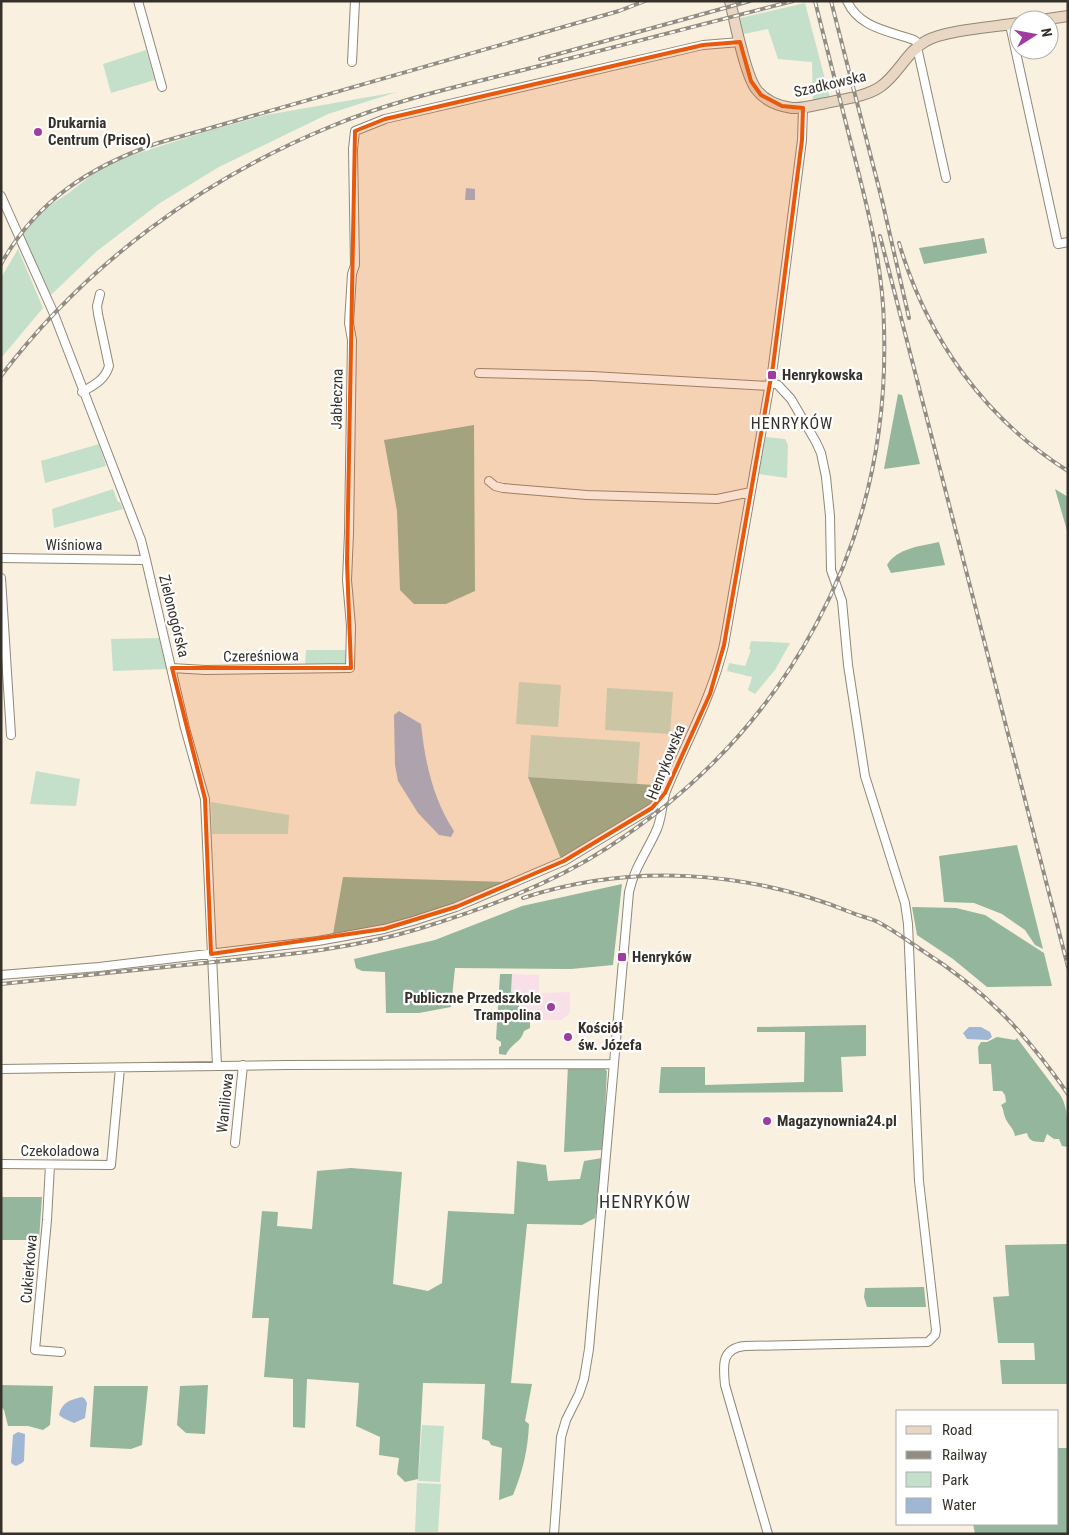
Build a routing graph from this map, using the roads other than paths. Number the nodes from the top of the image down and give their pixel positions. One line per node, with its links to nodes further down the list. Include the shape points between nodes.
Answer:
1 (138, 1): 10 (street)
2 (355, 1): 9 (street)
3 (730, 1): 6 (street, Szadkowska)
4 (847, 1): 7 (street, via 857,17 869,25)
5 (1009, 25): 7 (street, via 943,34)
6 (740, 42): 11 (street, Szadkowska, via 751,81 761,95 782,106); 25 (street, Jabłeczna, via 703,45 385,119 355,131 355,265 349,323 352,340 347,563)
7 (922, 44): 11 (street, Szadkowska, via 892,77 874,90); 12 (street)
8 (1021, 60): 14 (street, via 1058,244)
9 (352, 62)
10 (162, 87)
11 (803, 108): 17 (street, Henrykowska, via 802,140)
12 (946, 178)
13 (1, 196): 18 (street, Zielonogórska, via 54,314)
14 (1068, 242)
15 (100, 294): 18 (street, via 98,314 109,366 100,380)
16 (479, 373): 17 (street)
17 (770, 384): 20 (street, Henrykowska); 40 (street, via 778,385 791,398 821,453 830,516 831,570 842,601 848,665 866,776 905,903 919,1181 936,1330 928,1342 745,1346 732,1349 727,1354 723,1369 725,1385)
18 (82, 392): 22 (street, Zielonogórska)
19 (489, 481): 20 (street, via 502,488 587,495 717,499)
20 (751, 492): 27 (street, Henrykowska, via 718,670)
21 (1, 558): 22 (street, Wiśniowa)
22 (146, 560): 24 (street, Zielonogórska)
23 (1, 578): 26 (street)
24 (172, 668): 25 (street, Czereśniowa); 28 (street, Zielonogórska, via 205,799)
25 (350, 668)
26 (11, 735)
27 (665, 794): 28 (street, via 652,808 564,861 456,907 384,929); 30 (street, Henrykowska, via 660,820 636,869 629,892)
28 (212, 954): 29 (street); 32 (street, Zielonogórska)
29 (1, 975)
30 (613, 1064): 31 (street); 39 (street, Henrykowska, via 588,1357 579,1394 561,1437)
31 (242, 1065): 32 (street); 35 (street, Waniliowa)
32 (218, 1066): 33 (street)
33 (120, 1068): 34 (street); 37 (street, Czekoladowa, via 111,1165)
34 (1, 1069)
35 (235, 1143)
36 (1, 1164): 37 (street, Czekoladowa)
37 (50, 1165): 38 (street, Cukierkowa, via 35,1350)
38 (60, 1352)
39 (554, 1534)
40 (768, 1534)

